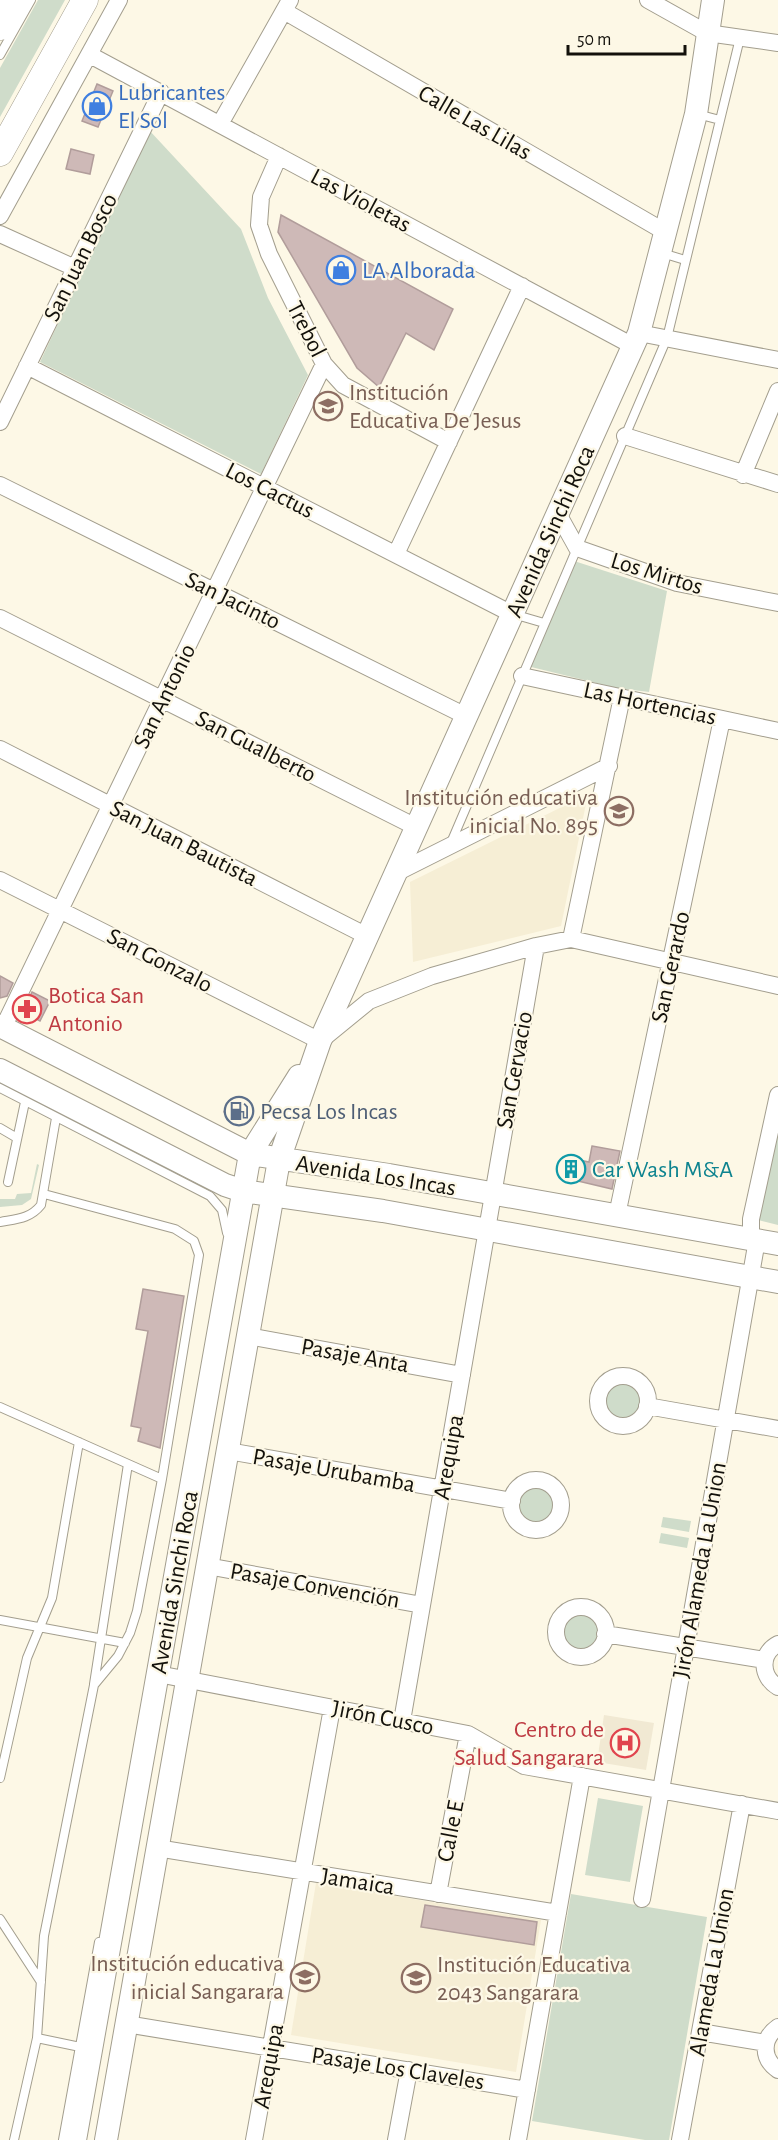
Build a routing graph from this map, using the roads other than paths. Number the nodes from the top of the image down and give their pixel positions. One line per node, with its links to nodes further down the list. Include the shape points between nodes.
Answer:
1 (15, 0): 8 (main road)
2 (31, 0): 12 (lane)
3 (85, 0): 18 (main road)
4 (119, 0): 13 (street)
5 (648, 0): 9 (street)
6 (713, 0): 9 (main road, Avenida Sinchi Roca)
7 (287, 6): 17 (street); 22 (street, Calle Las Lilas)
8 (0, 27)
9 (707, 33): 10 (street); 15 (main road, Avenida Sinchi Roca)
10 (740, 38): 11 (street); 16 (lane)
11 (778, 43)
12 (0, 55)
13 (90, 55): 14 (street, Las Violetas); 20 (street)
14 (161, 92): 17 (street, Las Violetas); 24 (street, San Juan Bosco)
15 (696, 114): 16 (lane); 22 (main road, Avenida Sinchi Roca)
16 (720, 120): 23 (lane)
17 (220, 124): 19 (street, Las Violetas)
18 (0, 153)
19 (279, 156): 25 (street, Las Violetas); 29 (street, Trebol, via 261,197 259,225)
20 (0, 216)
21 (0, 234): 24 (street)
22 (664, 243): 23 (lane); 27 (main road, Avenida Sinchi Roca)
23 (686, 260): 26 (lane)
24 (75, 268): 30 (street, San Juan Bosco)
25 (522, 286): 27 (street, Las Violetas); 34 (street)
26 (667, 338): 27 (street, Las Violetas); 28 (street, Las Violetas); 33 (lane)
27 (636, 339): 39 (main road, Avenida Sinchi Roca)
28 (778, 360)
29 (324, 364): 34 (street, Trebol, via 343,385); 38 (street, San Antonio)
30 (27, 366): 32 (street, San Juan Bosco); 38 (street, Los Cactus)
31 (778, 391): 35 (street)
32 (0, 422)
33 (625, 436): 35 (street); 40 (lane)
34 (449, 442): 41 (street)
35 (743, 475): 36 (street)
36 (778, 484)
37 (0, 485): 42 (street, San Jacinto)
38 (266, 487): 41 (street, Los Cactus); 42 (street, San Antonio)
39 (557, 513): 40 (street); 44 (main road, Avenida Sinchi Roca)
40 (577, 548): 43 (street, Los Mirtos, via 677,583); 46 (lane)
41 (396, 554): 44 (street, Los Cactus)
42 (215, 591): 49 (street, San Antonio); 50 (street, San Jacinto)
43 (778, 603)
44 (512, 614): 46 (lane); 50 (main road, Avenida Sinchi Roca)
45 (0, 618): 49 (street, San Gualberto)
46 (544, 623): 47 (lane)
47 (522, 676): 48 (street, Las Hortencias); 57 (lane)
48 (622, 697): 51 (street, Las Hortencias); 54 (street)
49 (162, 699): 55 (street, San Antonio); 56 (street, San Gualberto)
50 (466, 716): 56 (main road, Avenida Sinchi Roca)
51 (722, 719): 52 (street, Las Hortencias); 64 (street, San Gerardo)
52 (778, 731)
53 (0, 749): 55 (street, San Juan Bautista)
54 (609, 766): 57 (street); 62 (street)
55 (110, 806): 60 (street, San Antonio); 61 (street, San Juan Bautista)
56 (416, 827): 58 (main road, Avenida Sinchi Roca)
57 (449, 846): 58 (street)
58 (396, 873): 61 (main road, Avenida Sinchi Roca)
59 (0, 880): 60 (street, San Gonzalo)
60 (59, 910): 66 (street, San Antonio); 67 (street, San Gonzalo)
61 (367, 936): 67 (main road, Avenida Sinchi Roca)
62 (571, 939): 63 (street); 64 (street)
63 (536, 946): 67 (street, via 432,976 369,1001); 79 (street, San Gervacio)
64 (671, 962): 65 (street); 82 (street, San Gerardo)
65 (778, 987)
66 (1, 1027): 75 (main road, Avenida Los Incas)
67 (320, 1041): 75 (main road, Avenida Sinchi Roca); 76 (main road, Avenida Sinchi Roca)
68 (0, 1071): 78 (main road, Avenida Los Incas)
69 (0, 1088): 71 (lane)
70 (778, 1095): 85 (street, Jirón Alameda La Union, via 751,1219)
71 (25, 1102): 72 (lane); 74 (lane)
72 (56, 1118): 80 (lane); 101 (lane, via 210,1196 226,1219 227,1231)
73 (0, 1128): 74 (lane)
74 (17, 1138): 77 (lane)
75 (250, 1154): 76 (main road, Avenida Los Incas); 78 (main road, Avenida Sinchi Roca)
76 (279, 1160): 79 (main road, Avenida Los Incas); 81 (main road, Avenida Sinchi Roca)
77 (8, 1182)
78 (243, 1191): 81 (main road, Avenida Los Incas); 111 (main road, Avenida Sinchi Roca)
79 (493, 1193): 82 (main road, Avenida Los Incas); 84 (street, Arequipa)
80 (44, 1194): 83 (lane, via 35,1213); 97 (lane, via 175,1229 198,1248)
81 (273, 1196): 84 (main road, Avenida Los Incas); 88 (main road, Avenida Sinchi Roca)
82 (617, 1215): 85 (main road, Avenida Los Incas)
83 (0, 1222)
84 (487, 1229): 86 (main road, Avenida Los Incas); 89 (street, Arequipa)
85 (762, 1241): 86 (street, Jirón Alameda La Union)
86 (750, 1276): 87 (main road, Avenida Los Incas); 92 (street, Jirón Alameda La Union)
87 (778, 1282)
88 (248, 1336): 89 (street, Pasaje Anta); 95 (main road, Avenida Sinchi Roca)
89 (462, 1375): 98 (street, Arequipa)
90 (647, 1406): 92 (street)
91 (0, 1407): 94 (lane)
92 (725, 1420): 93 (street); 109 (street, Jirón Alameda La Union)
93 (778, 1430)
94 (79, 1442): 96 (lane); 104 (lane, via 52,1598)
95 (228, 1451): 98 (street, Pasaje Urubamba); 100 (main road, Avenida Sinchi Roca)
96 (128, 1464): 97 (lane); 106 (lane)
97 (162, 1479): 107 (lane, via 137,1611)
98 (442, 1489): 99 (street, Pasaje Urubamba); 102 (street, Arequipa)
99 (512, 1501)
100 (207, 1566): 102 (street, Pasaje Convención); 112 (main road, Avenida Sinchi Roca)
101 (160, 1604)
102 (422, 1605): 116 (street, Arequipa)
103 (0, 1620): 104 (lane)
104 (39, 1628): 106 (lane); 119 (lane, via 27,1658)
105 (605, 1634): 109 (street)
106 (101, 1639): 107 (lane); 113 (lane)
107 (125, 1643): 113 (lane)
108 (778, 1644): 110 (street)
109 (686, 1647): 110 (street); 120 (street, Jirón Alameda La Union)
110 (765, 1660): 114 (street, via 766,1675)
111 (158, 1674): 112 (street, Jirón Cusco); 136 (main road, Avenida Sinchi Roca)
112 (187, 1680): 115 (street, Jirón Cusco); 123 (main road, Avenida Sinchi Roca)
113 (94, 1685): 130 (lane, via 44,1936)
114 (778, 1687)
115 (332, 1708): 116 (street, Jirón Cusco); 124 (street, Arequipa)
116 (402, 1721): 117 (street, Jirón Cusco)
117 (468, 1734): 118 (street, Jirón Cusco, via 524,1766); 125 (street, Calle E)
118 (582, 1776): 120 (street, Jirón Cusco); 127 (street)
119 (0, 1778)
120 (662, 1790): 121 (street, Jirón Cusco); 126 (street, Jirón Alameda La Union)
121 (742, 1804): 122 (street, Jirón Cusco); 133 (street, Alameda La Union)
122 (778, 1810)
123 (157, 1848): 124 (street, Jamaica); 131 (main road, Avenida Sinchi Roca)
124 (302, 1872): 125 (street, Jamaica); 137 (street, Arequipa)
125 (438, 1894): 127 (street, Jamaica)
126 (642, 1899)
127 (558, 1913): 140 (street)
128 (0, 1920): 130 (lane)
129 (101, 1930): 136 (lane)
130 (41, 1982): 134 (lane)
131 (126, 2024): 137 (street, Pasaje Los Claveles); 144 (main road, Avenida Sinchi Roca)
132 (778, 2027): 135 (street)
133 (699, 2032): 135 (street); 148 (street, Alameda La Union)
134 (37, 2038): 136 (lane); 141 (lane)
135 (766, 2043): 139 (street, via 767,2059)
136 (85, 2048): 142 (lane); 143 (main road, Avenida Sinchi Roca)
137 (271, 2048): 138 (street, Pasaje Los Claveles); 145 (street, Arequipa)
138 (409, 2070): 140 (street, Pasaje Los Claveles); 146 (street)
139 (778, 2070)
140 (527, 2090): 147 (street)
141 (14, 2140)
142 (63, 2140)
143 (75, 2140)
144 (106, 2140)
145 (254, 2140)
146 (396, 2140)
147 (518, 2140)
148 (680, 2140)

